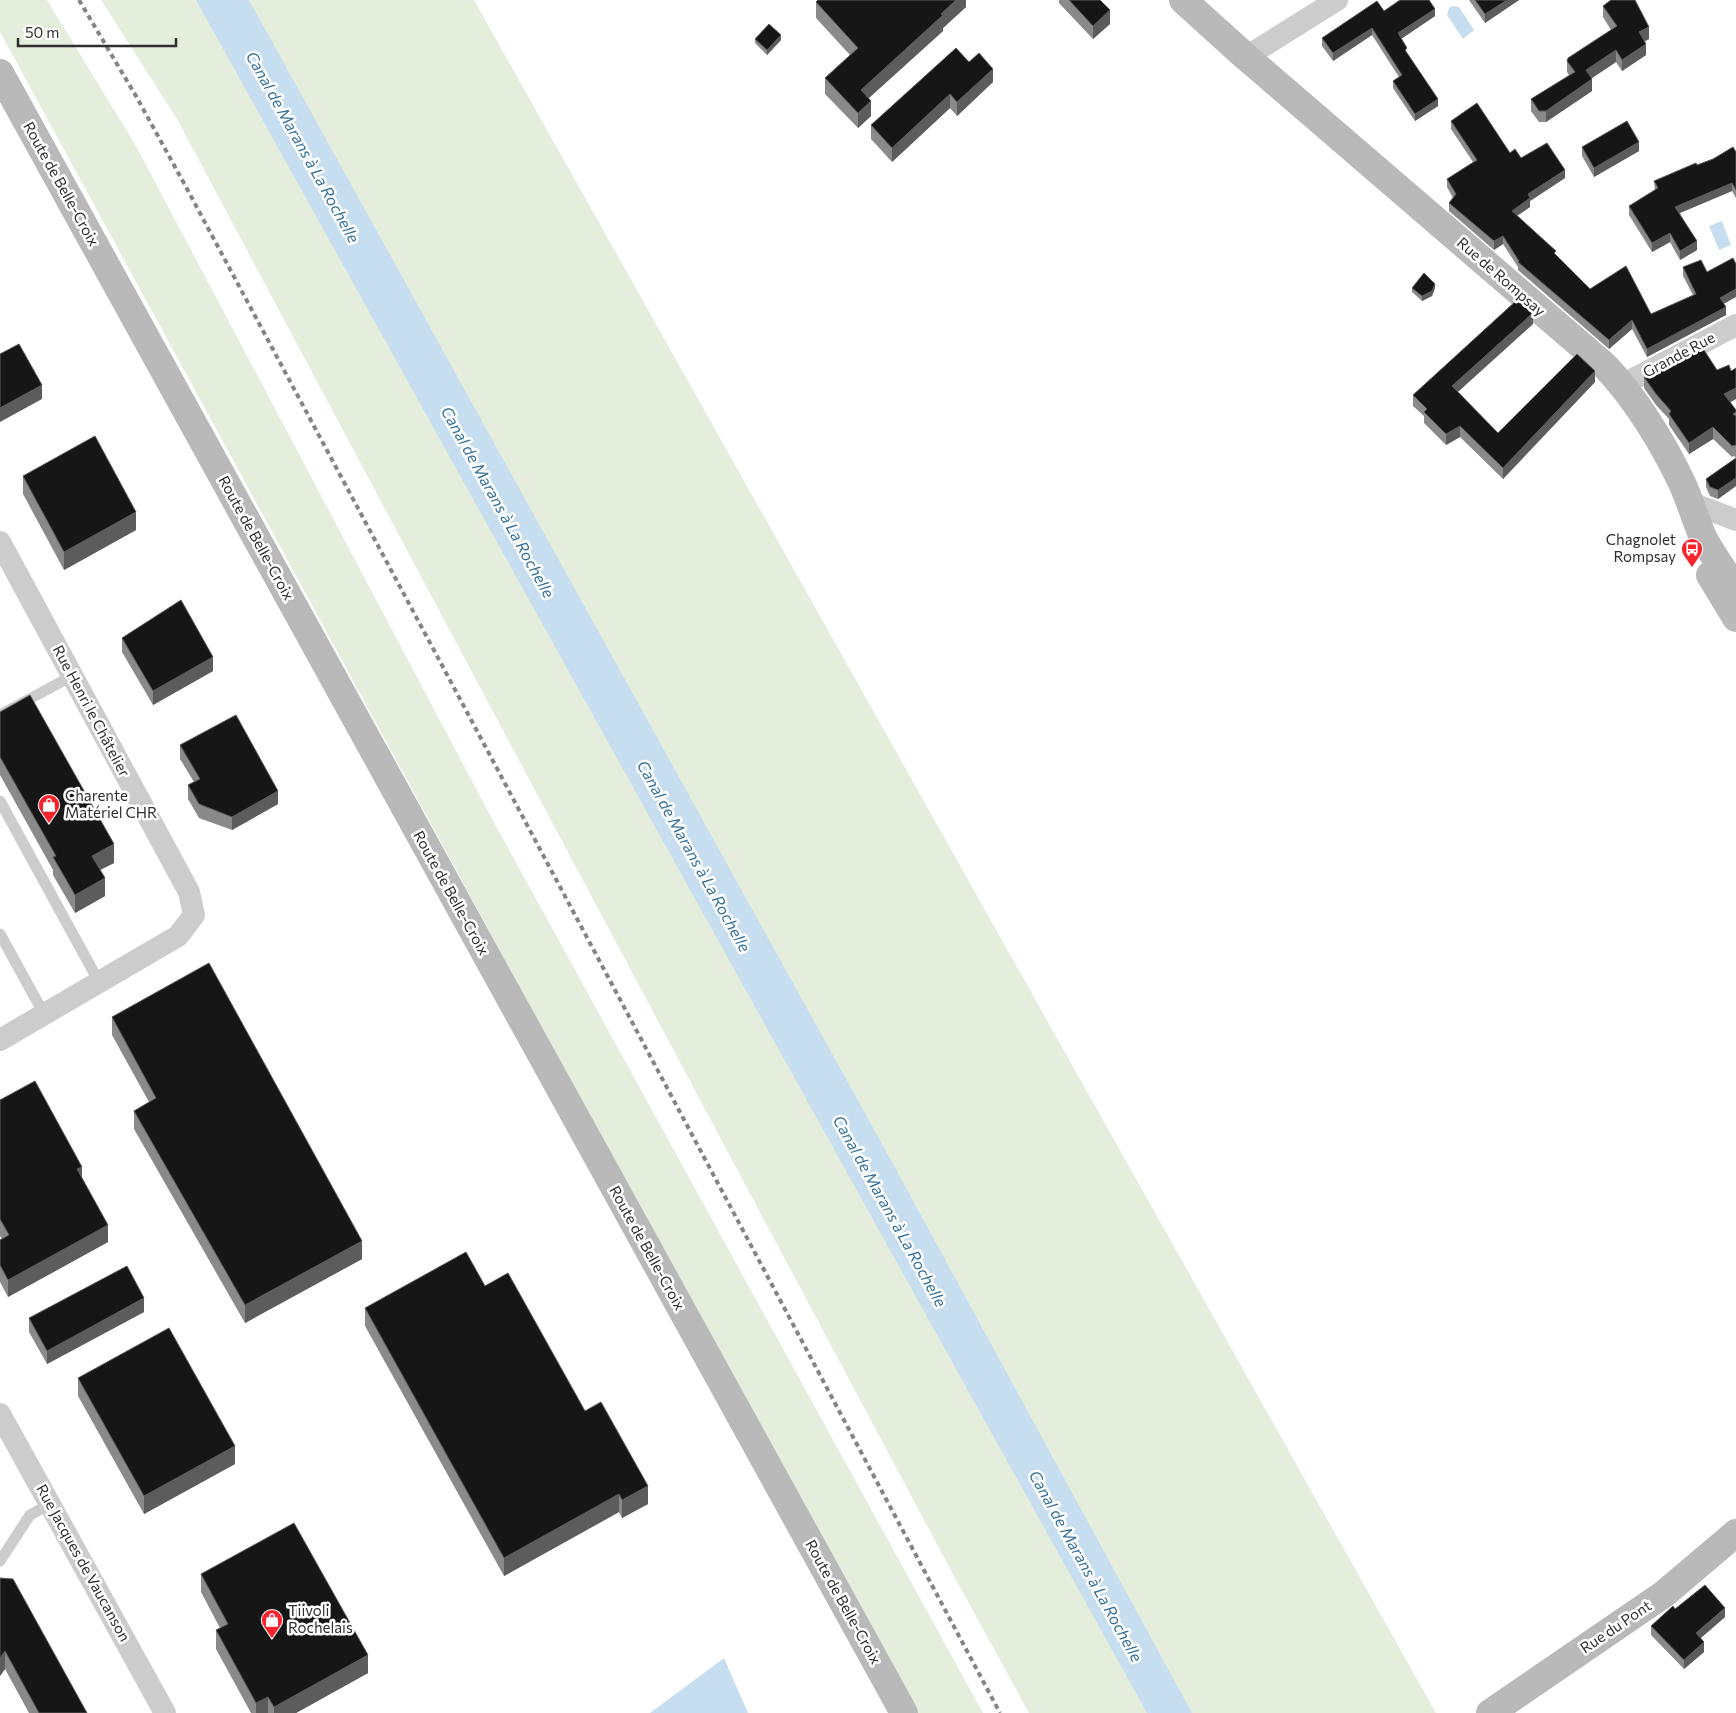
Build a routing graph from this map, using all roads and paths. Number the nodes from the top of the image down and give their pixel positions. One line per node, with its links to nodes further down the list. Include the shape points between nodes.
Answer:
1 (1183, 0): 3 (street, Rue de Rompsay)
2 (1337, 0): 3 (street)
3 (1246, 57): 6 (street, Rue de Rompsay, via 1604,365)
4 (0, 73): 25 (street, Route de Belle-Croix)
5 (1736, 325): 6 (street, Grande Rue)
6 (1622, 385): 7 (street, Rue de Rompsay, via 1669,459)
7 (1689, 502): 8 (street); 9 (street, Rue de Rompsay)
8 (1736, 520)
9 (1704, 539): 11 (street, Rue de Rompsay); 12 (street, Rue de Rompsay, via 1710,576)
10 (0, 542): 13 (street, Rue Henri le Châtelier)
11 (1736, 589)
12 (1736, 618)
13 (72, 676): 14 (lane); 17 (street, Rue Henri le Châtelier, via 189,892 194,914 178,936)
14 (0, 715)
15 (0, 801): 17 (lane)
16 (0, 934): 18 (lane)
17 (99, 982): 18 (street, Rue Henri le Châtelier)
18 (44, 1014): 19 (street, Rue Henri le Châtelier)
19 (0, 1040)
20 (0, 1414): 21 (street, Rue Jacques de Vaucanson)
21 (50, 1504): 23 (lane, via 30,1515); 24 (street, Rue Jacques de Vaucanson)
22 (1736, 1533): 26 (street, Rue du Pont, via 1664,1594)
23 (0, 1561)
24 (165, 1713)
25 (904, 1713)
26 (1490, 1713)

